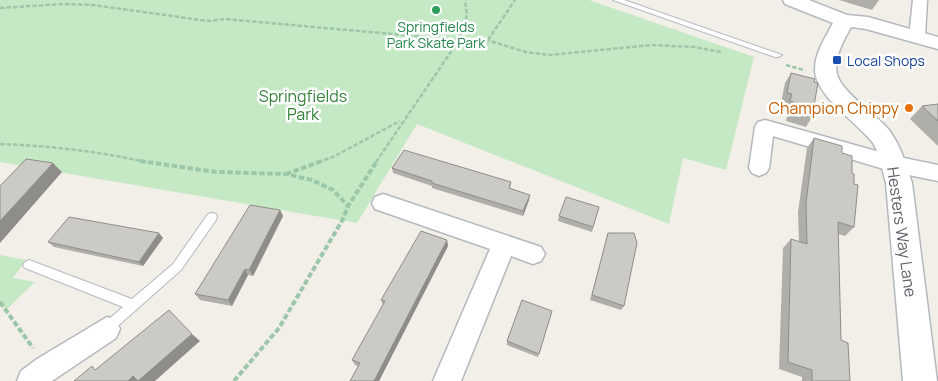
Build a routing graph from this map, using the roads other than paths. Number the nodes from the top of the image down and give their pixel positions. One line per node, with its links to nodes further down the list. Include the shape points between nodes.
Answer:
1 (617, 0): 7 (lane)
2 (792, 0): 4 (street)
3 (920, 0): 5 (street)
4 (844, 20): 5 (street); 8 (street, Hesters Way Lane, via 828,56 826,76 837,92 882,137)
5 (916, 36): 6 (street)
6 (938, 43)
7 (778, 55)
8 (894, 164): 9 (street, via 765,127); 10 (street); 20 (street, Hesters Way Lane, via 899,183)
9 (759, 168)
10 (938, 173)
11 (383, 203): 13 (street)
12 (212, 217): 16 (lane, via 177,268)
13 (504, 244): 14 (street); 19 (street)
14 (533, 254)
15 (28, 264): 16 (lane)
16 (133, 305): 17 (lane)
17 (107, 329): 18 (street)
18 (39, 374)
19 (447, 381)
20 (920, 381)

